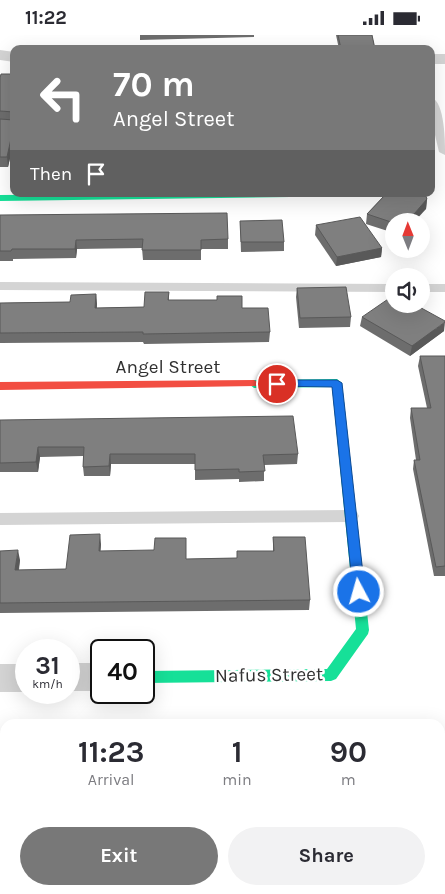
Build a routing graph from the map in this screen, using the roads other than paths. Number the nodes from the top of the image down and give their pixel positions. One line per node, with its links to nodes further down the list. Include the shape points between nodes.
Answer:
1 (435, 111): 2 (lane)
2 (442, 129): 3 (lane)
3 (445, 152)
4 (72, 197): 5 (street)
5 (0, 198)
6 (0, 286): 7 (lane)
7 (385, 288)
8 (430, 288): 9 (lane)
9 (445, 288)
10 (337, 383): 11 (street, Angel Street); 12 (street, Nafus Street)
11 (0, 386)
12 (351, 516): 13 (lane); 14 (street, Nafus Street, via 363,630 331,675)
13 (0, 519)
14 (155, 677)
15 (0, 678): 16 (street)
16 (15, 678)

